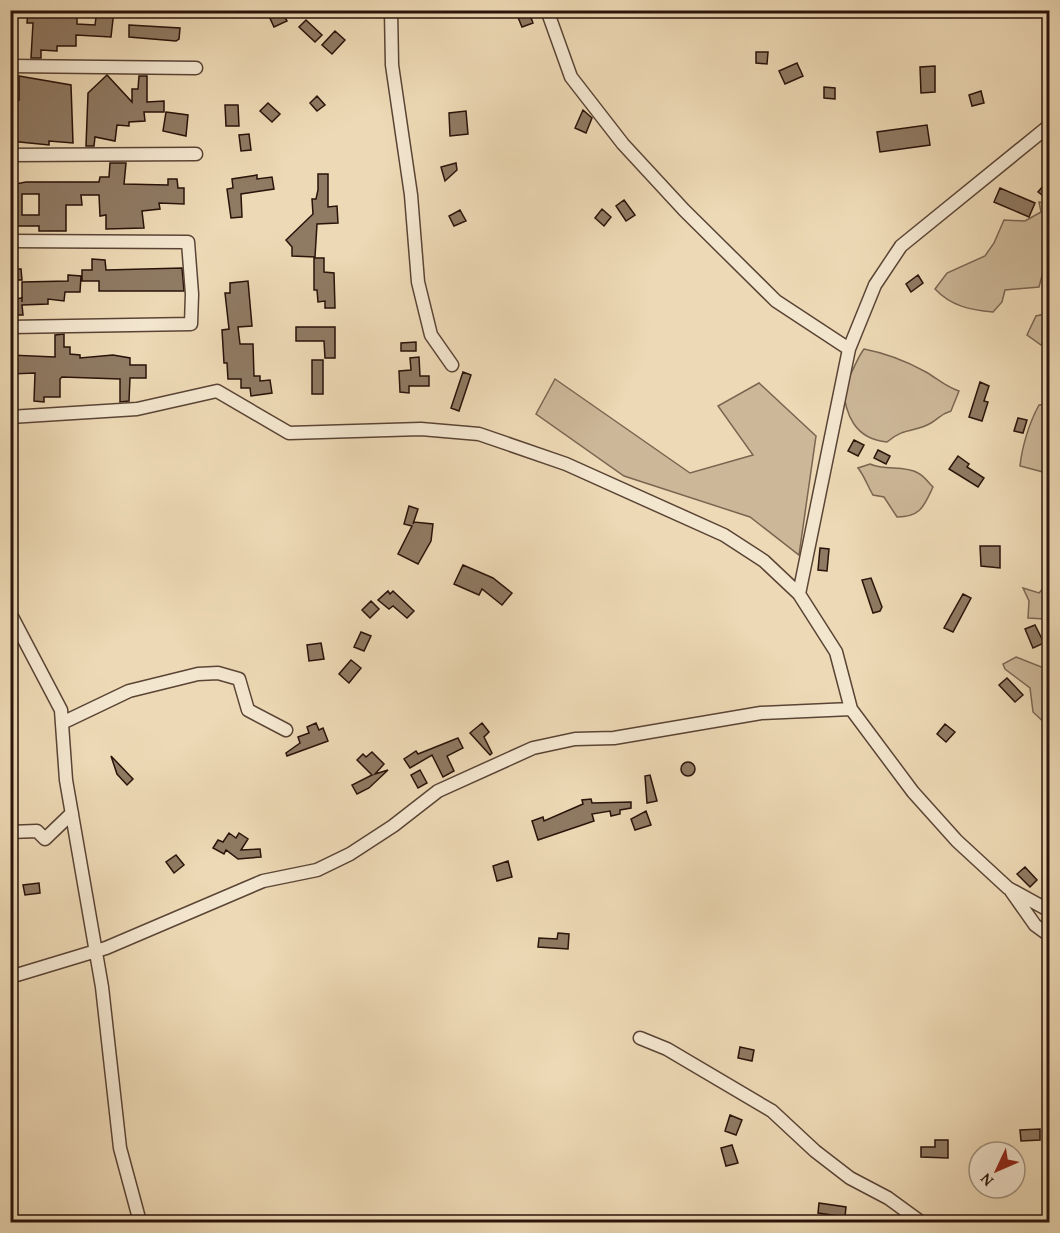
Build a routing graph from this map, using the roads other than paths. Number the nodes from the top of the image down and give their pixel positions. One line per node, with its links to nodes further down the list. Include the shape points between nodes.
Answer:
1 (391, 10): 11 (street, via 392,65 411,195 418,282 431,334)
2 (547, 10): 10 (street, via 571,77 623,144 777,301)
3 (10, 66): 4 (street)
4 (196, 68)
5 (1050, 125): 10 (street, via 901,246 874,285)
6 (196, 154): 7 (street)
7 (10, 155)
8 (10, 241): 9 (street, via 188,242 192,294 191,324)
9 (10, 327)
10 (849, 349): 13 (street)
11 (452, 365)
12 (10, 417): 13 (street, via 137,409 217,391 289,433 421,429 479,434 566,464 724,535 764,561)
13 (799, 594): 15 (street, via 836,652)
14 (10, 613): 16 (street, via 61,710)
15 (850, 709): 20 (street, via 913,792 957,841); 23 (street, via 760,713 533,748 438,791 393,826 317,870 263,881)
16 (62, 723): 17 (street, via 129,691 218,673 239,679 248,710); 18 (street)
17 (286, 730)
18 (72, 813): 19 (street, via 45,838 37,831); 23 (street)
19 (10, 832)
20 (1008, 888): 21 (street); 22 (street, via 1035,925)
21 (1050, 911)
22 (1050, 936)
23 (94, 950): 24 (street); 26 (street, via 102,987 120,1148)
24 (10, 977)
25 (640, 1038): 27 (street, via 667,1049 772,1111 850,1178 888,1198)
26 (140, 1222)
27 (921, 1222)

